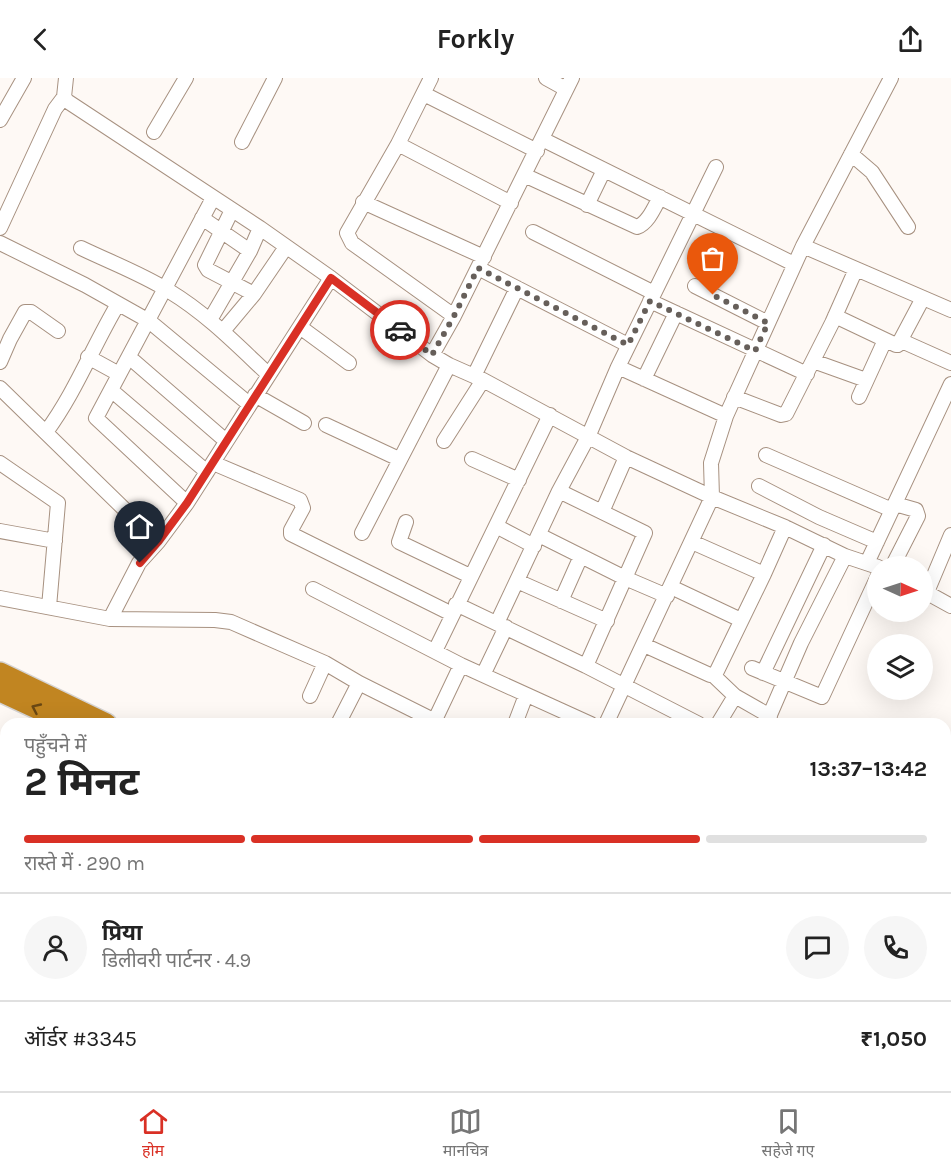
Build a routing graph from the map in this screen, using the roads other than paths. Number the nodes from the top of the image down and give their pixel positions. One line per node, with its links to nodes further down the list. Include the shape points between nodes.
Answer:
1 (24, 78): 11 (street)
2 (66, 78): 10 (street)
3 (186, 78): 12 (street)
4 (275, 78): 13 (street)
5 (431, 78): 9 (street)
6 (546, 78): 8 (street)
7 (891, 78): 16 (street)
8 (569, 84): 15 (street)
9 (424, 94): 14 (street); 15 (street)
10 (64, 97): 21 (street); 29 (street)
11 (0, 120)
12 (154, 132)
13 (242, 142)
14 (398, 144): 22 (street); 23 (street)
15 (539, 145): 18 (street); 19 (street)
16 (851, 154): 28 (street, via 872,171); 34 (street)
17 (716, 167): 26 (street)
18 (604, 170): 20 (street); 24 (street)
19 (525, 176): 23 (street); 24 (street)
20 (660, 197): 24 (street, via 639,227); 26 (street)
21 (213, 198): 25 (street); 27 (street)
22 (363, 202): 38 (street); 52 (street, via 347,233 352,243)
23 (511, 203): 38 (street)
24 (587, 204)
25 (232, 210): 30 (street); 31 (street)
26 (693, 214): 39 (street); 47 (street)
27 (202, 218): 31 (street); 44 (street)
28 (908, 227)
29 (0, 228)
30 (260, 228): 35 (street); 37 (street)
31 (222, 231): 37 (street); 42 (street, via 205,265)
32 (533, 232): 47 (street)
33 (0, 243): 49 (street)
34 (802, 246): 39 (street); 40 (street)
35 (286, 247): 41 (street); 46 (street)
36 (81, 248): 44 (street)
37 (250, 251): 42 (street)
38 (481, 262): 45 (street); 52 (street)
39 (794, 264): 56 (street)
40 (856, 269): 48 (street); 53 (street)
41 (331, 278): 57 (street); 63 (street)
42 (231, 282): 46 (street); 54 (street)
43 (695, 286): 56 (street)
44 (164, 288): 54 (street); 55 (street)
45 (517, 288): 61 (street); 74 (street)
46 (254, 294): 59 (street)
47 (652, 297): 51 (street); 61 (street)
48 (923, 298): 50 (street); 60 (street)
49 (118, 304): 55 (street); 64 (street)
50 (951, 310)
51 (676, 314): 62 (street); 75 (street)
52 (454, 316): 63 (street)
53 (835, 316): 60 (street); 71 (street)
54 (210, 320): 59 (street)
55 (148, 321): 65 (street); 82 (street)
56 (768, 323): 62 (street)
57 (300, 327): 67 (street); 73 (street)
58 (58, 331): 66 (street, via 25,312)
59 (223, 331): 73 (street)
60 (892, 342): 68 (street, via 904,342); 76 (street)
61 (628, 345): 70 (street)
62 (755, 351): 71 (street); 80 (street)
63 (432, 355): 69 (street)
64 (88, 357): 72 (street); 88 (street)
65 (129, 357): 72 (street); 90 (street)
66 (0, 362)
67 (349, 363)
68 (951, 363)
69 (449, 365): 74 (street); 94 (street)
70 (618, 367): 75 (street); 89 (street)
71 (810, 368): 76 (street); 80 (street, via 786,414)
72 (119, 374): 79 (street)
73 (269, 375): 82 (street)
74 (478, 378): 84 (street); 91 (street)
75 (644, 379): 85 (street)
76 (866, 380): 81 (street)
77 (951, 384): 83 (street)
78 (0, 388): 88 (street)
79 (111, 390): 97 (street); 102 (street, via 96,419)
80 (734, 397): 85 (street)
81 (859, 398)
82 (252, 400): 86 (street); 90 (street)
83 (947, 404): 103 (street)
84 (550, 415): 89 (street); 98 (street)
85 (726, 416): 101 (street, via 711,463)
86 (304, 423)
87 (326, 424): 94 (street)
88 (46, 432): 113 (street)
89 (588, 437): 93 (street); 100 (street)
90 (226, 441): 97 (street)
91 (444, 441)
92 (766, 455): 103 (street)
93 (626, 458): 101 (street); 104 (street)
94 (399, 459): 109 (street)
95 (472, 459): 98 (street)
96 (0, 463): 112 (street, via 58,503)
97 (210, 467): 102 (street); 135 (street, via 300,500 303,508 291,534)
98 (519, 480): 106 (street)
99 (759, 486): 115 (street)
100 (559, 491): 104 (street); 111 (street)
101 (712, 497): 107 (street); 114 (street)
102 (187, 503): 113 (street)
103 (893, 507): 115 (street); 120 (street, via 916,510 918,516)
104 (602, 512): 125 (street, via 645,532)
105 (406, 522): 124 (street, via 398,540 401,544)
106 (496, 526): 111 (street); 124 (street)
107 (785, 527): 116 (street); 122 (street)
108 (0, 531): 112 (street)
109 (362, 533)
110 (951, 535): 123 (street)
111 (536, 540): 117 (street); 126 (street)
112 (55, 541): 134 (street)
113 (158, 542): 136 (street, via 140,563)
114 (692, 542): 122 (street); 128 (street)
115 (877, 542): 119 (street)
116 (824, 545): 118 (street); 149 (street, via 758,670)
117 (581, 556): 125 (street); 132 (street)
118 (845, 556): 121 (street); 149 (street)
119 (874, 556)
120 (898, 556)
121 (867, 563)
122 (764, 574): 137 (street)
123 (933, 574)
124 (470, 576): 135 (street)
125 (625, 578): 128 (street); 138 (street)
126 (517, 581): 132 (street); 139 (street)
127 (313, 589): 141 (street)
128 (669, 592): 137 (street); 140 (street)
129 (933, 595): 133 (street)
130 (0, 598): 134 (street)
131 (867, 600): 149 (street, via 822,697)
132 (561, 601): 138 (street)
133 (951, 605)
134 (49, 607): 136 (street)
135 (454, 609): 139 (street); 141 (street)
136 (110, 620): 142 (street, via 231,622)
137 (741, 620): 147 (street)
138 (607, 621): 144 (street)
139 (502, 625): 144 (street); 146 (street)
140 (644, 645): 147 (street); 150 (street)
141 (435, 651): 143 (street)
142 (325, 663): 148 (street); 153 (street)
143 (461, 665): 146 (street); 158 (street)
144 (586, 666): 150 (street)
145 (0, 673): 155 (highway)
146 (483, 675): 152 (street)
147 (713, 675): 154 (street)
148 (359, 683): 156 (street); 157 (street)
149 (785, 683): 165 (street)
150 (625, 686): 161 (street); 162 (street)
151 (0, 691): 155 (highway, one-way to 151)
152 (526, 695): 159 (street); 160 (street)
153 (310, 696)
154 (735, 696): 163 (street); 164 (street)
155 (63, 718)
156 (341, 718)
157 (425, 718)
158 (436, 718)
159 (517, 718)
160 (578, 718)
161 (609, 718)
162 (687, 718)
163 (722, 718)
164 (765, 718)
165 (769, 718)

